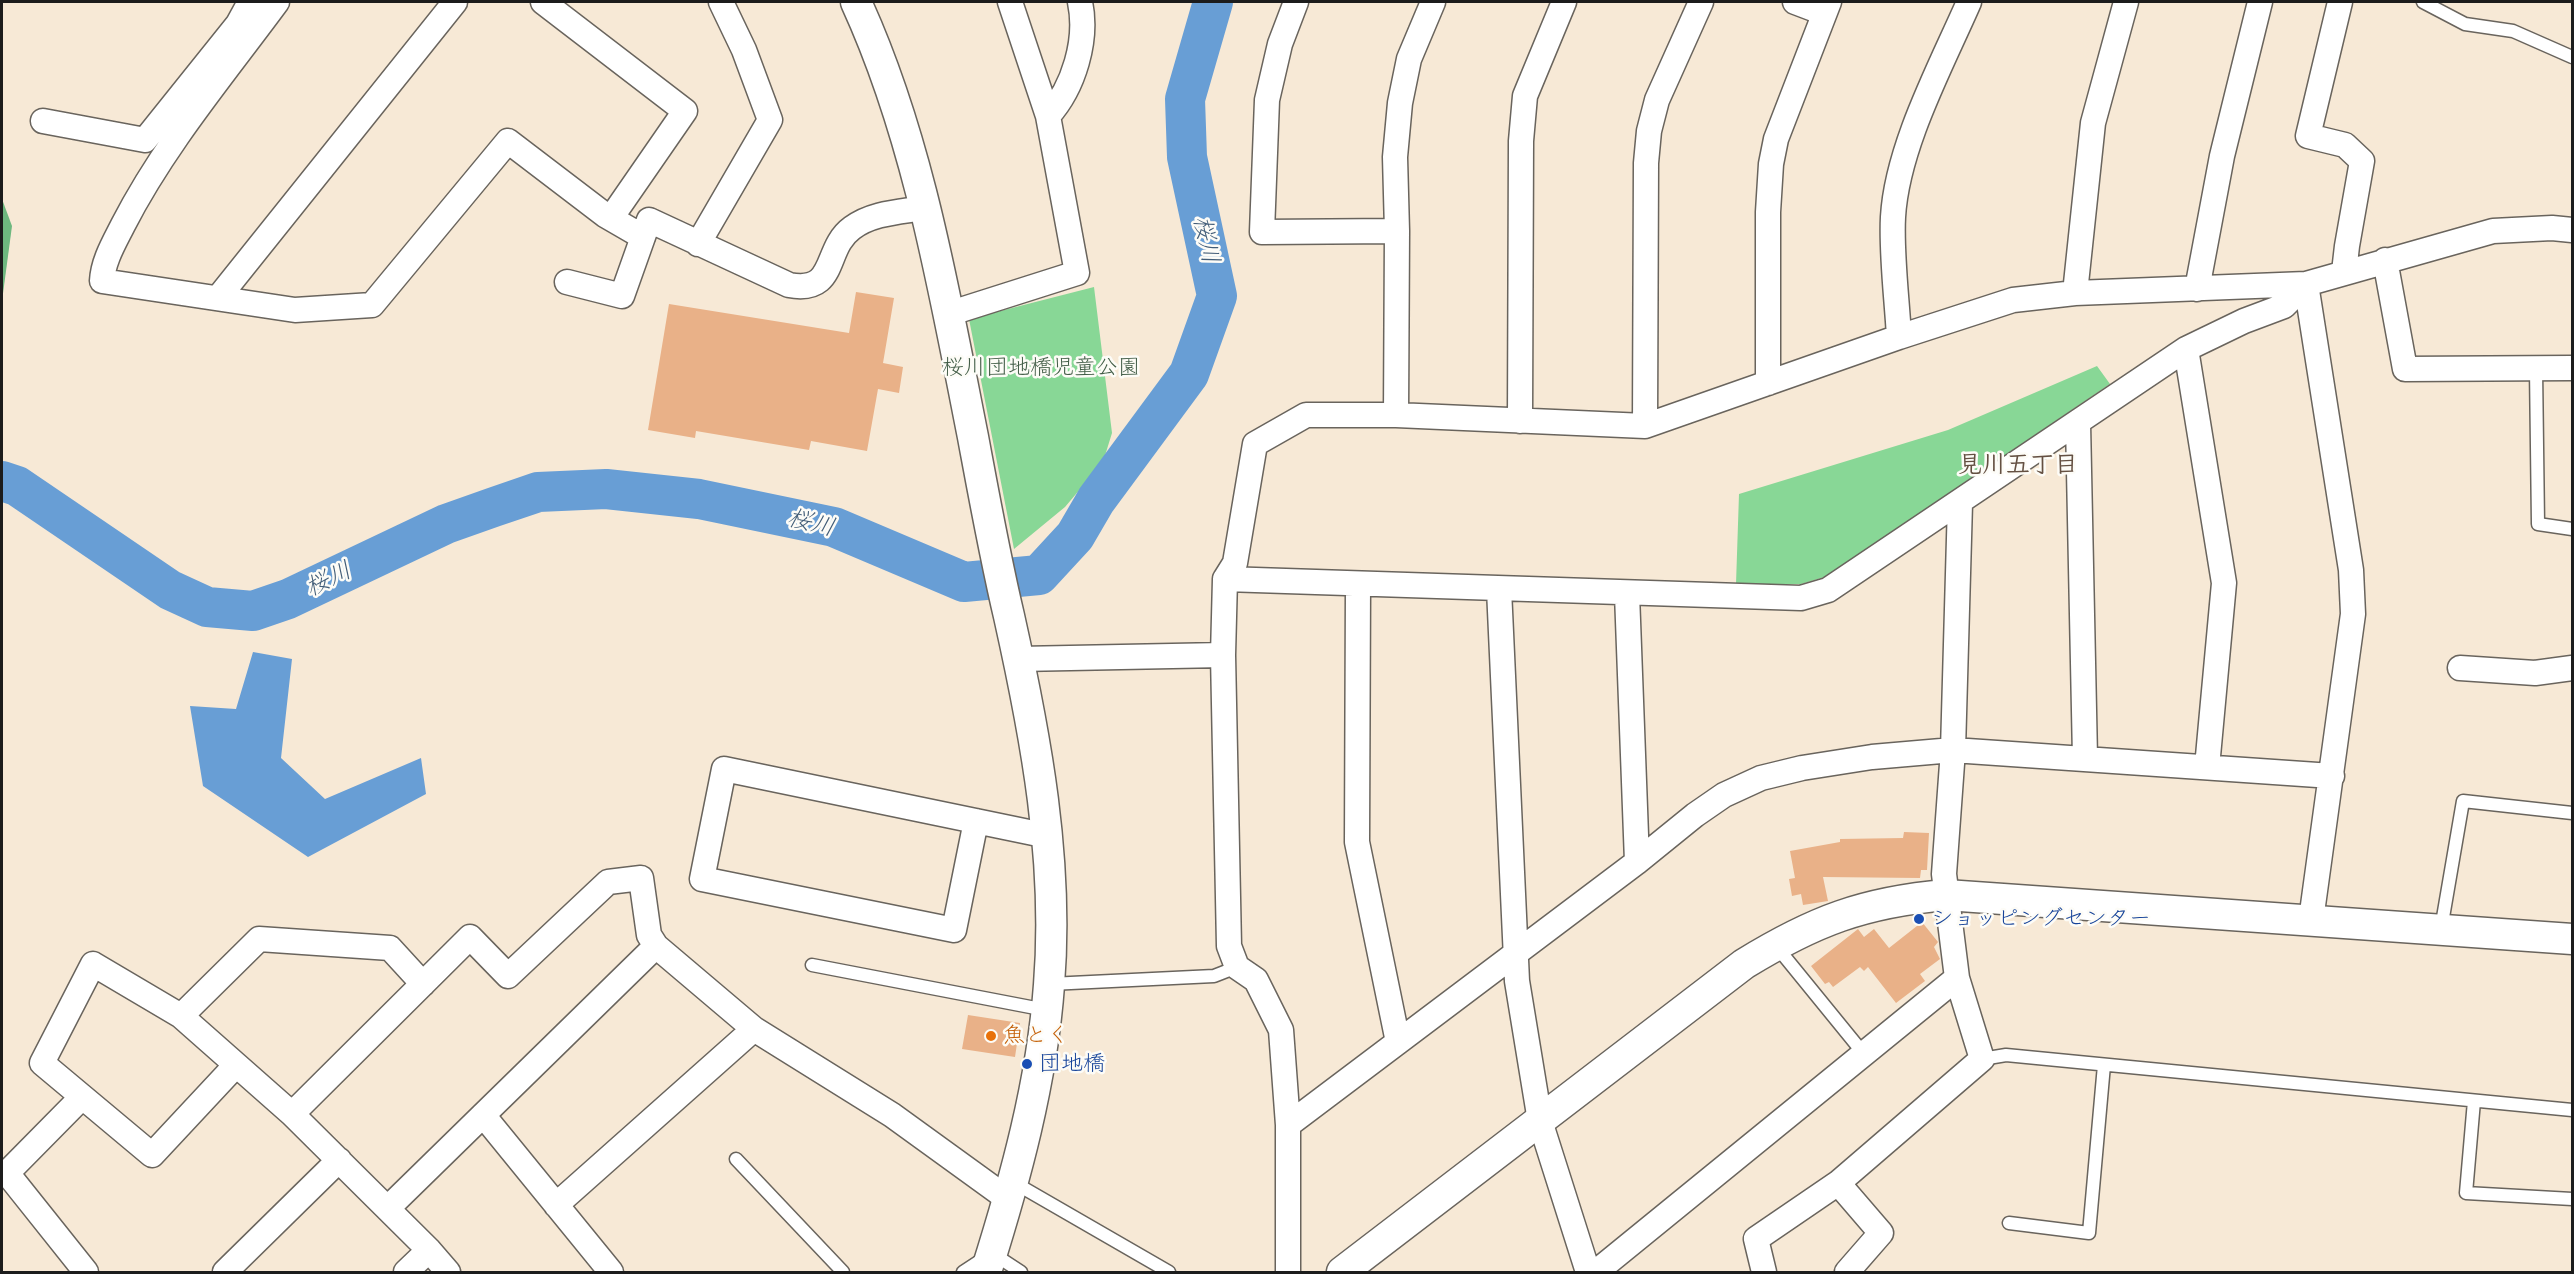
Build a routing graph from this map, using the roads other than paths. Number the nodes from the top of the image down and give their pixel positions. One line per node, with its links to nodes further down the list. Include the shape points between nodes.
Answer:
1 (250, 2): 22 (street, via 238,24 145,140)
2 (277, 2): 35 (street, via 159,161 109,252 103,272 102,281)
3 (455, 2): 35 (street)
4 (543, 2): 24 (street, via 685,111)
5 (721, 2): 28 (street, via 770,120)
6 (856, 2): 23 (street, via 894,93)
7 (1010, 2): 21 (street)
8 (1080, 2): 21 (street, via 1079,51 1062,101)
9 (1296, 2): 26 (street, via 1280,44 1267,100 1262,232)
10 (1433, 2): 26 (street, via 1408,59 1400,103 1395,157)
11 (1564, 2): 43 (street, via 1525,96 1521,141)
12 (1701, 2): 45 (street, via 1657,100 1649,131)
13 (1795, 2): 19 (street)
14 (1969, 2): 37 (street, via 1912,136 1898,180 1893,218)
15 (2126, 2): 34 (street, via 2093,123)
16 (2260, 2): 33 (street, via 2222,156)
17 (2340, 2): 30 (street, via 2308,136 2345,145 2362,161)
18 (2423, 2): 20 (lane, via 2465,24 2512,31)
19 (1826, 8): 41 (street, via 1776,139 1771,164)
20 (2572, 57)
21 (1048, 116): 36 (street, via 1077,273)
22 (43, 121)
23 (923, 207): 28 (street, via 873,216 850,229 839,242 824,276 816,284 803,287 789,285); 36 (street)
24 (611, 218): 27 (street); 35 (street, via 508,141 372,305 295,310)
25 (2572, 230): 29 (street, via 2493,231)
26 (1397, 231): 42 (street)
27 (643, 237): 28 (street, via 649,220); 31 (street, via 622,296)
28 (698, 244)
29 (2385, 260): 30 (street); 40 (street, via 2405,369)
30 (2344, 272): 32 (street)
31 (567, 282)
32 (2306, 284): 33 (street); 38 (street, via 2284,306); 59 (street, via 2351,570 2353,615)
33 (2197, 289): 34 (street)
34 (2075, 293): 37 (street, via 2013,300)
35 (218, 298)
36 (948, 314): 53 (street)
37 (1899, 337): 41 (street)
38 (2186, 349): 44 (street); 58 (street, via 2224,583)
39 (2572, 368): 40 (street)
40 (2536, 369): 47 (lane, via 2538,524)
41 (1768, 384): 45 (street)
42 (1396, 415): 43 (street); 48 (street, via 1306,415 1255,444 1235,563)
43 (1521, 421): 45 (street)
44 (2078, 423): 46 (street); 57 (street)
45 (1645, 426)
46 (1960, 502): 51 (street, via 1828,590 1801,598); 56 (street)
47 (2572, 529)
48 (1225, 579): 49 (street); 52 (street)
49 (1358, 584): 50 (street); 78 (street, via 1358,842)
50 (1499, 589): 51 (street); 70 (street)
51 (1627, 594): 63 (street)
52 (1223, 656): 53 (street); 72 (street, via 1229,946)
53 (1019, 659): 62 (street)
54 (2460, 668): 55 (street, via 2535,673)
55 (2572, 668)
56 (1953, 750): 57 (street); 63 (street, via 1872,757 1761,778 1724,795); 64 (street, via 1944,874)
57 (2085, 758): 58 (street)
58 (2206, 767): 59 (street)
59 (2332, 776): 65 (street)
60 (2572, 813): 66 (lane, via 2463,801)
61 (976, 821): 61 (street, via 724,770 702,879 954,930); 62 (street)
62 (1048, 836): 75 (street)
63 (1637, 862): 70 (street)
64 (1946, 895): 65 (street); 68 (street, via 1856,910); 73 (street)
65 (2311, 920): 66 (street)
66 (2441, 930): 67 (street)
67 (2572, 939)
68 (1775, 945): 79 (lane); 88 (street, via 1744,964)
69 (656, 946): 74 (street, via 649,935 641,878 608,882 507,976 470,937); 77 (street); 87 (street)
70 (1515, 954): 78 (street); 88 (street)
71 (812, 965): 75 (lane)
72 (1237, 967): 75 (lane, via 1214,976); 89 (street, via 1256,980 1281,1030)
73 (1957, 978): 79 (street); 80 (street)
74 (423, 984): 76 (street, via 390,948 259,939); 86 (street)
75 (1048, 997): 93 (street, via 1035,1087)
76 (181, 1016): 81 (street); 83 (street, via 93,964 42,1064)
77 (754, 1029): 93 (street); 95 (street)
78 (1398, 1042): 89 (street)
79 (1864, 1054): 112 (street)
80 (1982, 1059): 82 (lane, via 2006,1054); 92 (street)
81 (236, 1065): 83 (street, via 152,1155); 86 (street)
82 (2104, 1065): 84 (lane); 97 (lane, via 2089,1233)
83 (82, 1097): 100 (street, via 7,1173)
84 (2474, 1101): 85 (lane); 94 (lane, via 2466,1193)
85 (2572, 1110)
86 (292, 1114): 90 (street)
87 (483, 1115): 95 (street); 96 (street)
88 (1540, 1121): 110 (street); 111 (street)
89 (1288, 1125): 109 (street)
90 (339, 1160): 96 (street); 101 (street)
91 (736, 1160): 105 (lane)
92 (1838, 1183): 113 (street, via 1756,1239); 114 (street, via 1881,1233)
93 (1011, 1191): 99 (street); 108 (lane)
94 (2572, 1199)
95 (556, 1205): 104 (street)
96 (388, 1209): 98 (street)
97 (2009, 1223)
98 (429, 1250): 102 (street); 103 (street)
99 (989, 1263): 106 (lane); 107 (lane)
100 (86, 1272)
101 (225, 1272)
102 (406, 1272)
103 (448, 1272)
104 (611, 1272)
105 (843, 1272)
106 (963, 1272)
107 (1021, 1272)
108 (1169, 1272)
109 (1288, 1272)
110 (1342, 1272)
111 (1588, 1272)
112 (1596, 1272)
113 (1764, 1272)
114 (1847, 1272)

